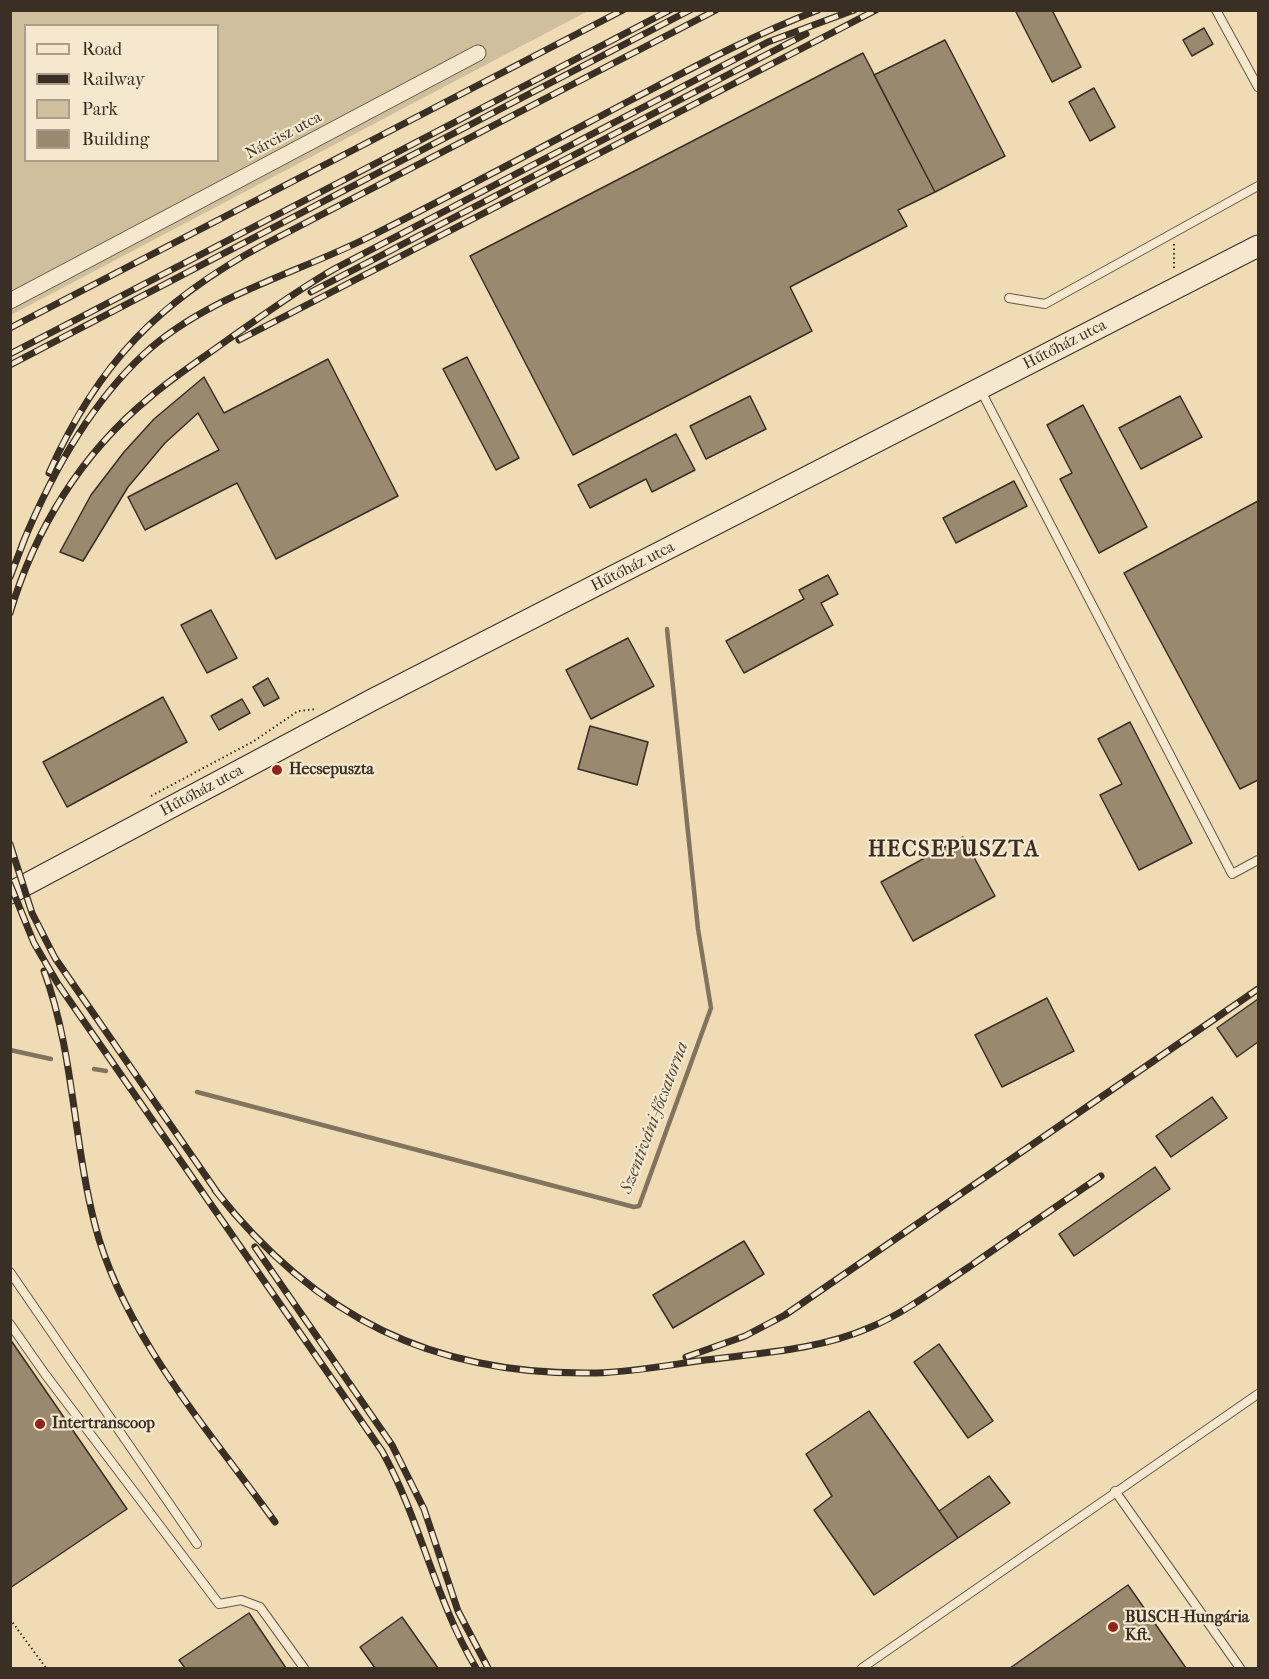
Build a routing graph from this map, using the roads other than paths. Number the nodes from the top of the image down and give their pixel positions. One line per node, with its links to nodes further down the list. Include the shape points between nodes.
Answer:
1 (1216, 10): 3 (lane)
2 (478, 53): 7 (street, Nárcisz utca)
3 (1258, 87)
4 (1258, 186): 6 (lane, via 1045,304)
5 (1258, 246): 8 (street, Hűtőház utca)
6 (1009, 298)
7 (10, 301)
8 (979, 389): 9 (lane, via 1232,874); 10 (street, Hűtőház utca, via 372,700)
9 (1258, 860)
10 (10, 893)
11 (10, 1272): 15 (lane)
12 (10, 1324): 16 (lane, via 219,1604 241,1600 260,1607)
13 (1258, 1394): 14 (lane)
14 (1115, 1491): 17 (lane); 18 (lane)
15 (197, 1545)
16 (304, 1668)
17 (862, 1668)
18 (1240, 1668)

